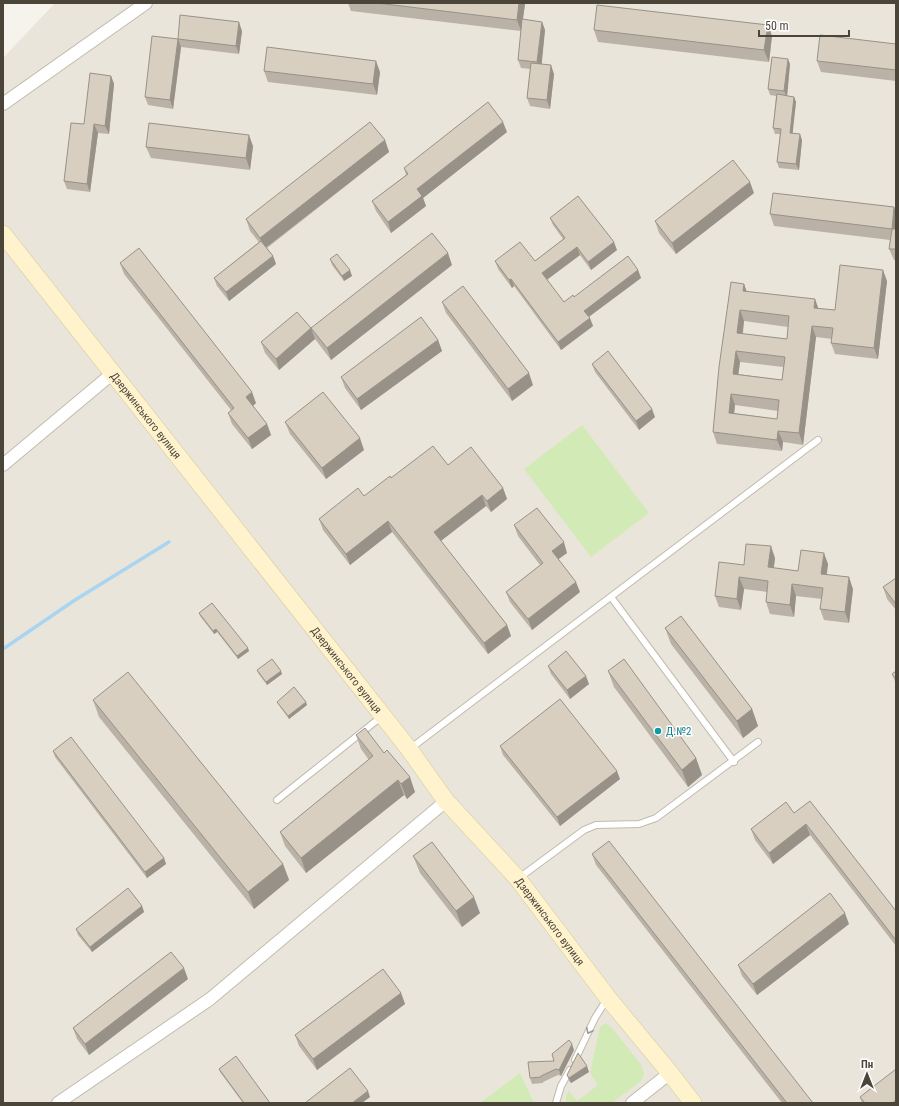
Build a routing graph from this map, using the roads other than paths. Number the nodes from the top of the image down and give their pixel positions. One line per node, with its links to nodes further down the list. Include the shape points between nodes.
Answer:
1 (146, 3): 2 (street)
2 (3, 104)
3 (3, 234): 4 (main road, Дзержинського вулиця)
4 (113, 373): 6 (street); 8 (main road, Дзержинського вулиця)
5 (818, 440): 7 (lane)
6 (3, 465)
7 (611, 597): 10 (lane); 11 (lane)
8 (383, 716): 10 (main road, Дзержинського вулиця); 12 (lane)
9 (758, 742): 11 (lane)
10 (409, 749): 13 (main road, Дзержинського вулиця)
11 (734, 762): 14 (lane, via 656,818 639,824 596,825 584,830)
12 (277, 800)
13 (446, 801): 14 (main road, Дзержинського вулиця); 17 (street, via 210,1000)
14 (518, 879): 15 (main road, Дзержинського вулиця)
15 (608, 998): 16 (main road, Дзержинського вулиця); 18 (lane, one-way to 18, via 595,1018 561,1086)
16 (670, 1073): 19 (street); 20 (main road, Дзержинського вулиця)
17 (58, 1103)
18 (556, 1103)
19 (632, 1103)
20 (693, 1103)

